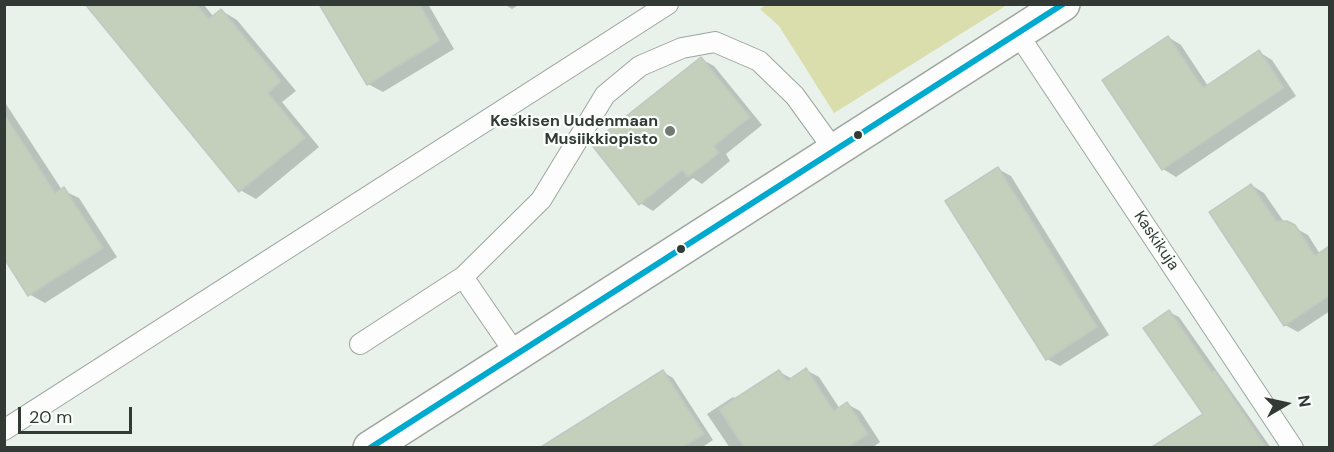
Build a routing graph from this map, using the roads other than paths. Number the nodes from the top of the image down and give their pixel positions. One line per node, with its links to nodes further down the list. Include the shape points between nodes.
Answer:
1 (668, 4): 8 (lane)
2 (1063, 4): 3 (street)
3 (1018, 34): 4 (street); 10 (lane, Kaskikuja)
4 (834, 150): 5 (lane, via 795,96 759,61 715,42 682,48 640,66 605,95 541,200); 7 (street)
5 (463, 278): 6 (lane); 7 (lane)
6 (360, 344)
7 (515, 353): 9 (street)
8 (4, 430)
9 (369, 447)
10 (1293, 447)

